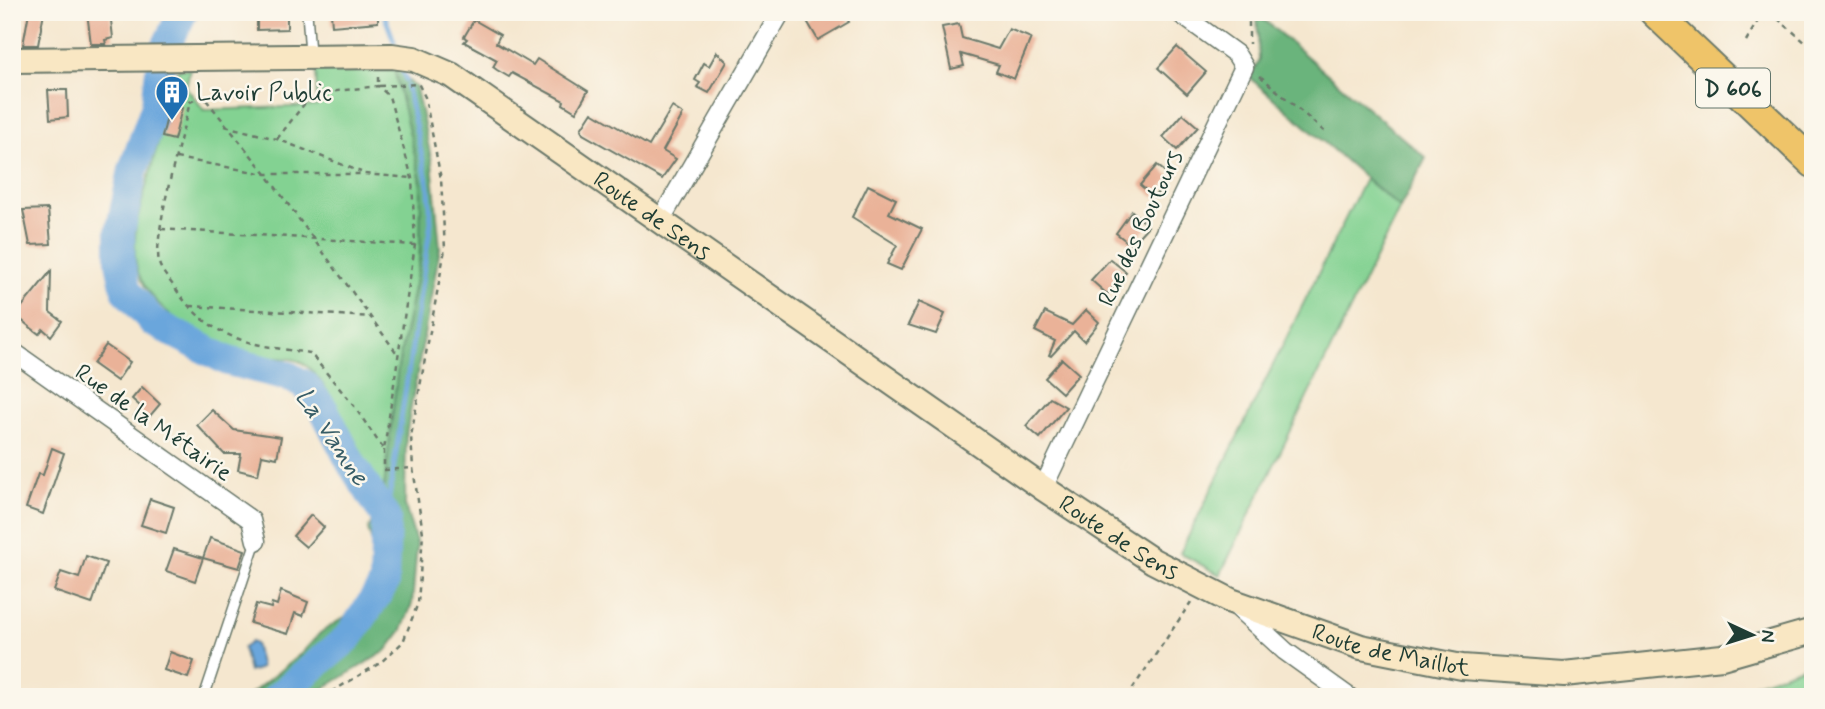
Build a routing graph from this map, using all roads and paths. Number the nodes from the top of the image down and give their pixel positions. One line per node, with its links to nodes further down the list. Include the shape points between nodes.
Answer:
1 (307, 12): 10 (lane)
2 (780, 12): 24 (street)
3 (1178, 12): 13 (street)
4 (1249, 12): 13 (path, via 1249,45)
5 (1654, 12): 20 (main road, D 606)
6 (1763, 12): 8 (path)
7 (1770, 12): 9 (path)
8 (1746, 41)
9 (1813, 49)
10 (310, 56): 11 (street, Route de Sens); 12 (street, Route de Sens)
11 (403, 58): 14 (path); 24 (street, Route de Sens, via 451,75)
12 (12, 60)
13 (1243, 63): 17 (path); 34 (street, Rue des Boutours)
14 (418, 84): 15 (path); 33 (path, via 425,97 440,179 445,249 418,388)
15 (378, 86): 18 (path, via 312,94); 23 (path, via 389,96)
16 (225, 126): 18 (path); 19 (path, via 203,96 190,102); 21 (path)
17 (1325, 132)
18 (277, 139): 22 (path)
19 (176, 158): 21 (path); 25 (path)
20 (1813, 163)
21 (266, 174): 22 (path); 26 (path)
22 (364, 174): 23 (path)
23 (412, 178): 27 (path)
24 (660, 221): 34 (street, Route de Sens)
25 (161, 229): 26 (path); 28 (path, via 159,264)
26 (313, 241): 27 (path); 29 (path)
27 (415, 245): 31 (path)
28 (187, 306): 29 (path); 32 (path, via 223,335 310,353)
29 (371, 317): 31 (path)
30 (12, 351): 35 (street, Rue de la Métairie, via 251,520)
31 (396, 352): 32 (path)
32 (384, 450): 33 (path, via 384,470)
33 (412, 468): 39 (path, via 423,533 418,603 403,642 380,663)
34 (1043, 488): 36 (street, Route de Sens, via 1153,561)
35 (256, 541): 38 (lane)
36 (1218, 596): 37 (street, Route de Maillot, via 1361,647 1462,667 1564,674 1722,657); 40 (path); 41 (street)
37 (1813, 631)
38 (204, 697)
39 (323, 697)
40 (1127, 697)
41 (1349, 697)

